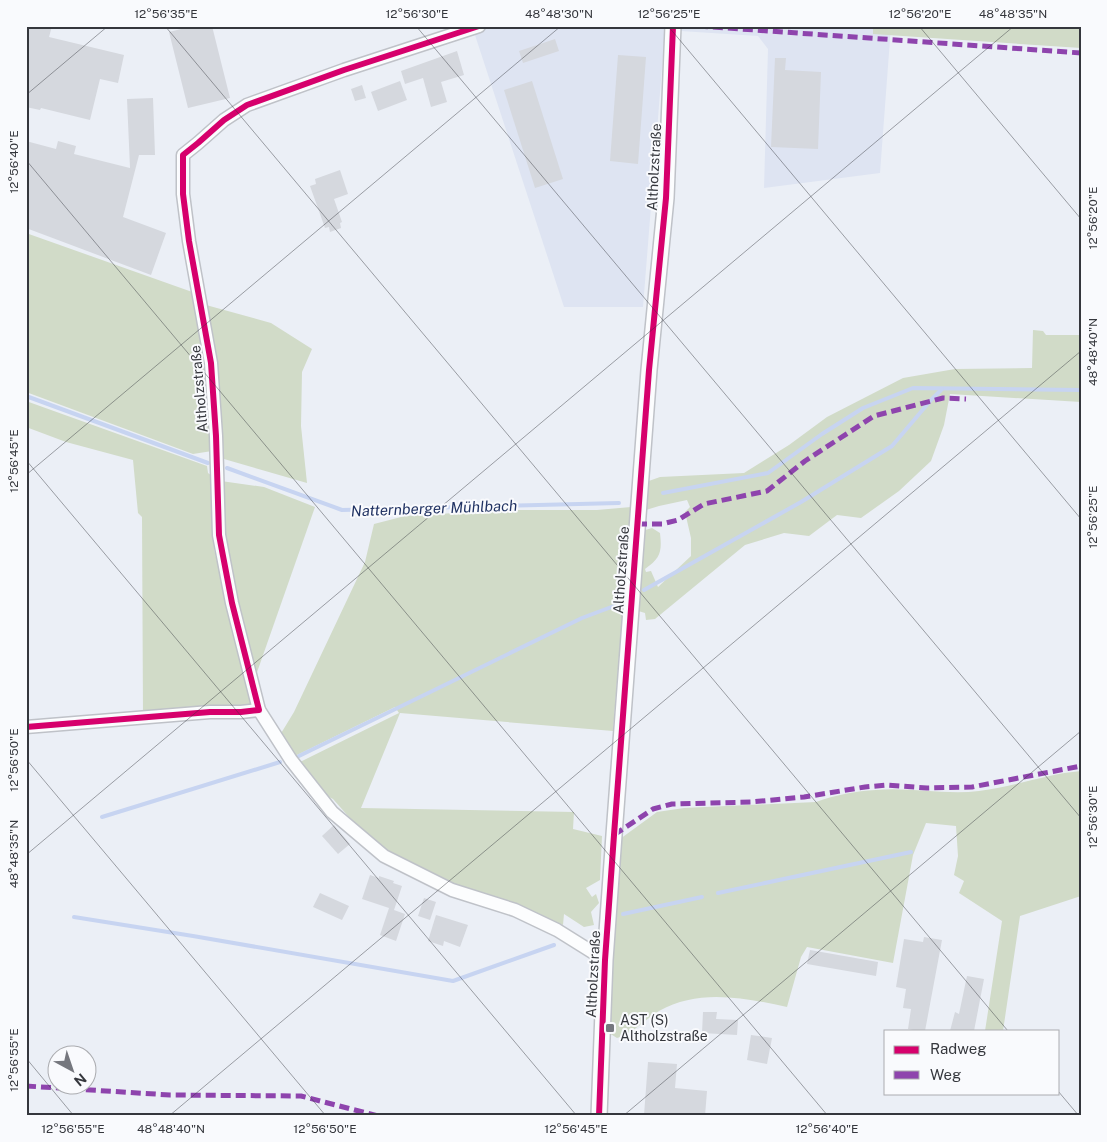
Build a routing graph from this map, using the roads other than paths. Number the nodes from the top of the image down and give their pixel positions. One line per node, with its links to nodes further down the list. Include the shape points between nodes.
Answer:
1 (479, 26): 3 (street, Altholzstraße, via 247,105 183,155 183,194 189,241 211,363 219,535)
2 (673, 26): 5 (street, Altholzstraße, via 666,198 649,370)
3 (258, 710): 4 (street); 5 (street, Altholzstraße, via 291,760 332,812 384,856 452,890 515,910 557,930)
4 (26, 727)
5 (605, 960): 6 (street, Altholzstraße)
6 (599, 1116)

